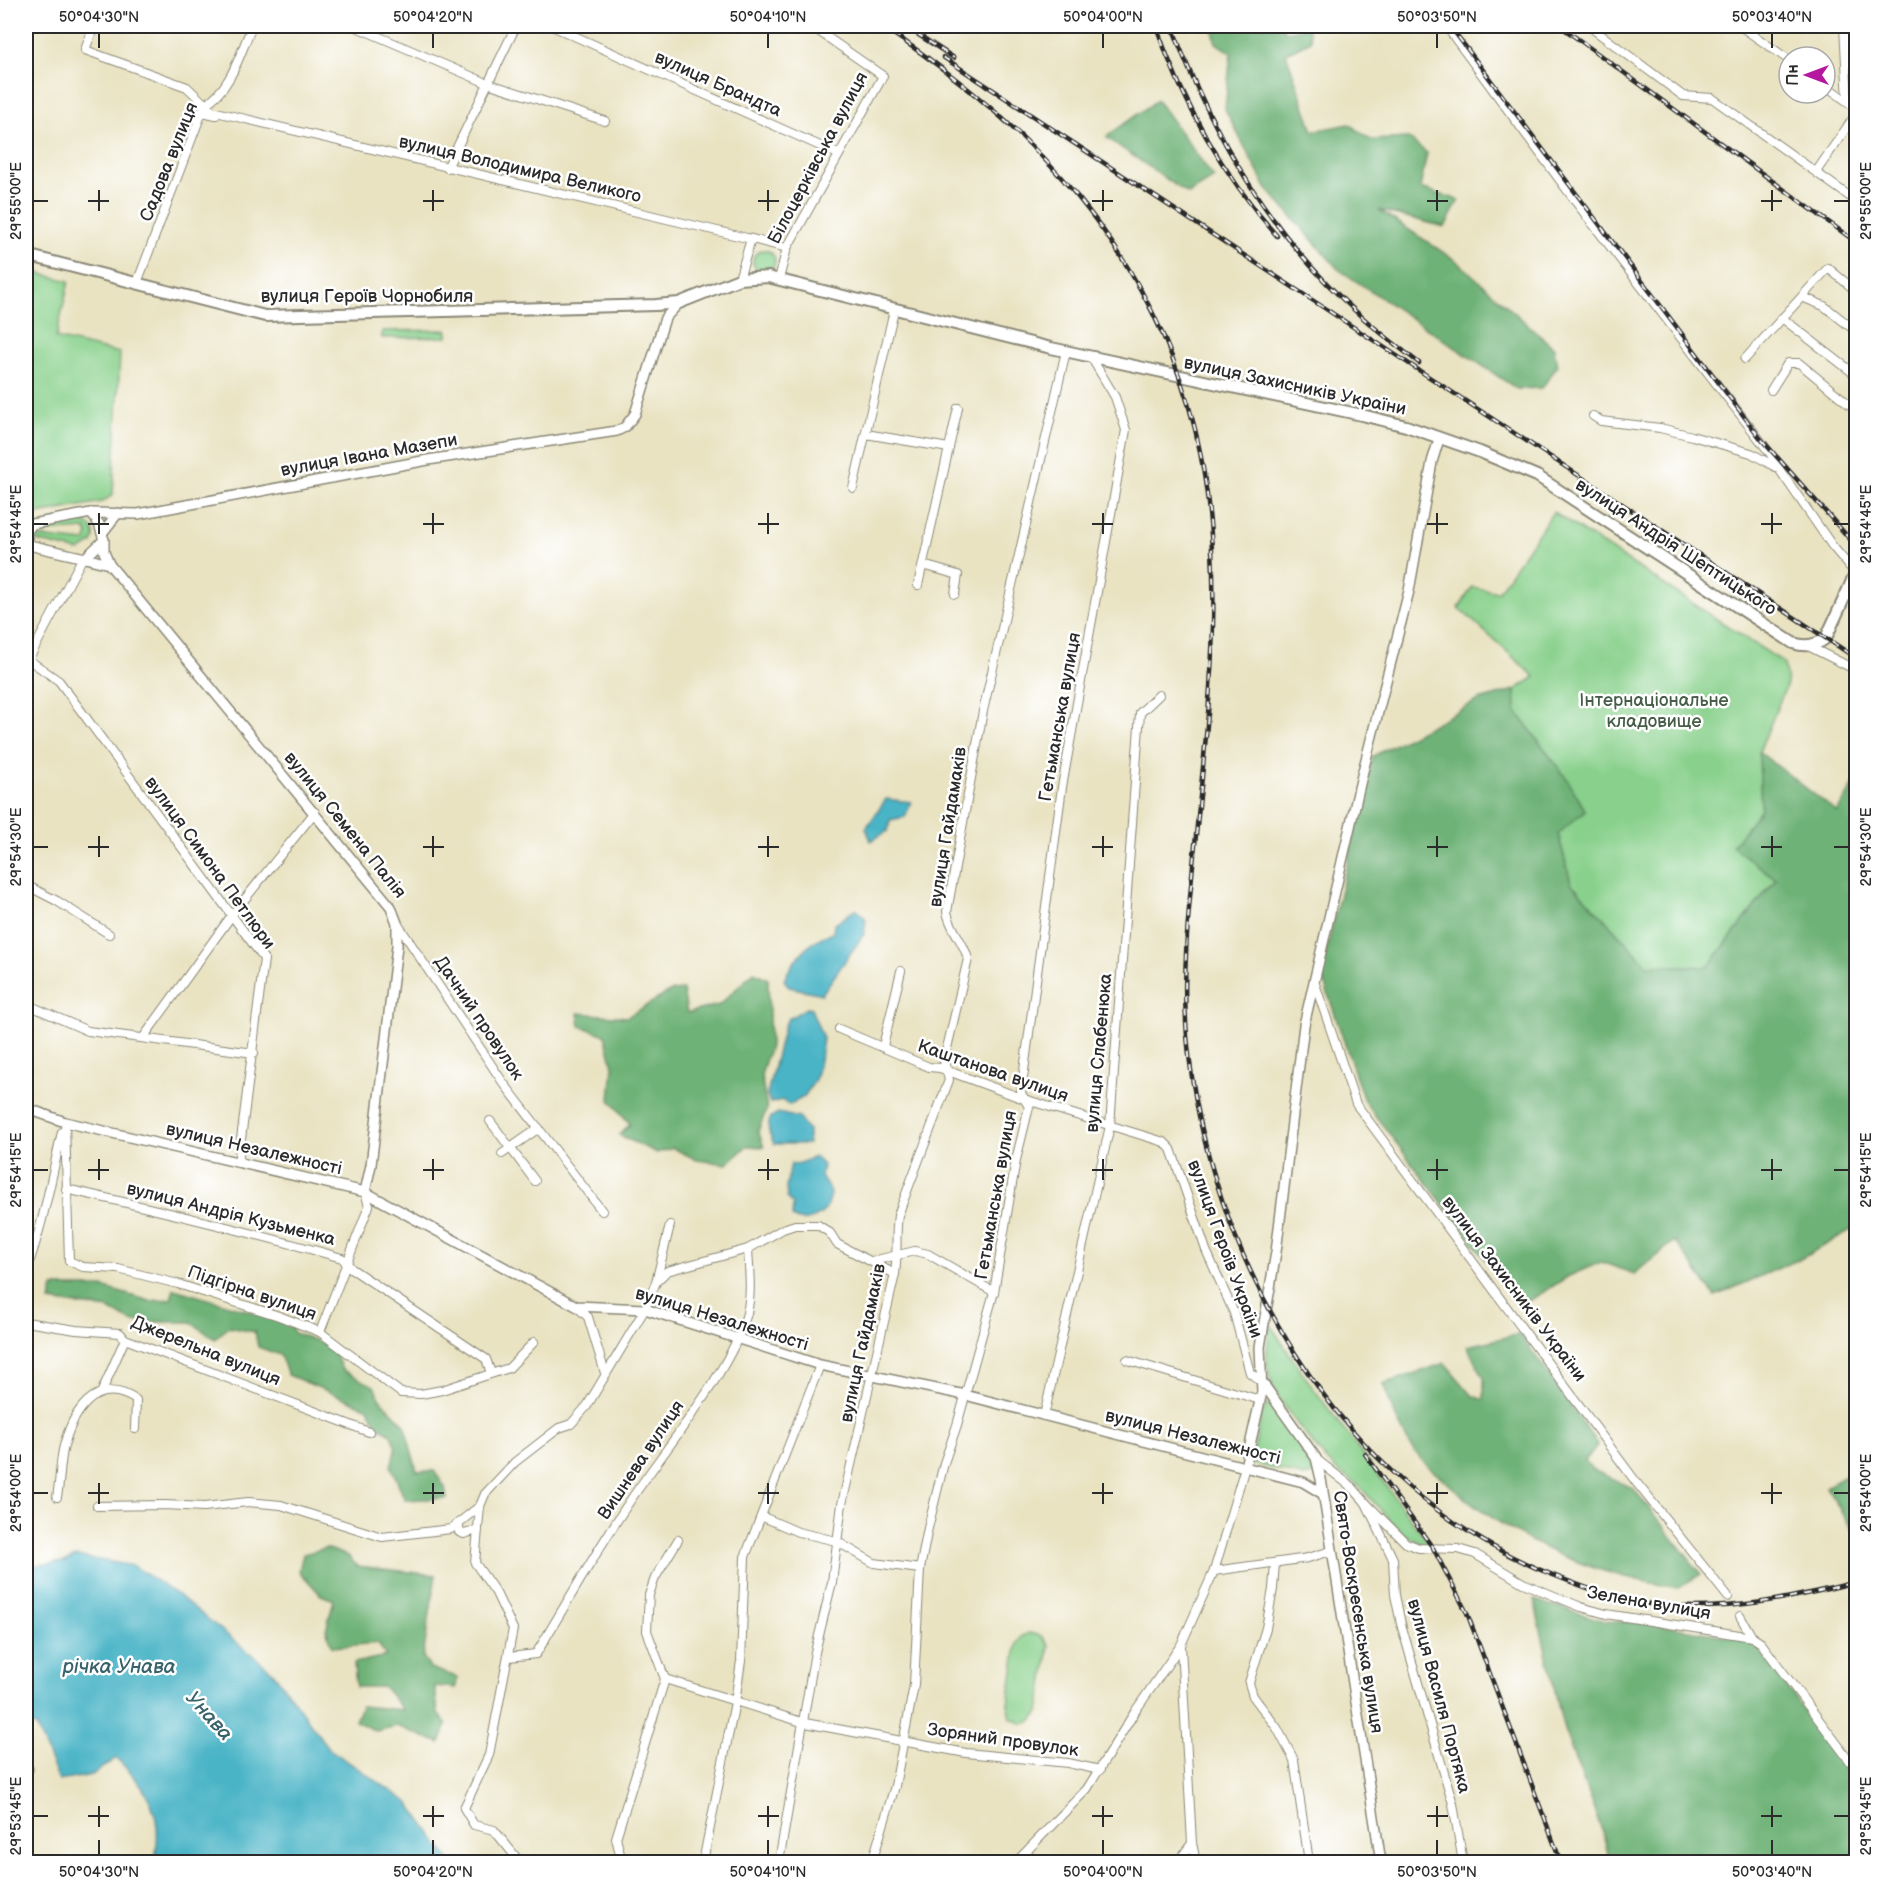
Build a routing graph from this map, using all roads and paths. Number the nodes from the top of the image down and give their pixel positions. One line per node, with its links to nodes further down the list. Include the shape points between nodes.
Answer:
1 (94, 26): 15 (street, вулиця Володимира Великого, via 85,50 187,87)
2 (252, 26): 15 (street, Садова вулиця, via 223,88)
3 (354, 26): 12 (street)
4 (516, 26): 12 (street)
5 (552, 26): 21 (street, вулиця Брандта)
6 (811, 26): 21 (street, Білоцерківська вулиця, via 883,76)
7 (1446, 26): 48 (street)
8 (1589, 26): 23 (street, via 1683,96 1712,98)
9 (1740, 26): 11 (street)
10 (1844, 26): 14 (street)
11 (1777, 52)
12 (487, 83): 20 (street); 22 (street)
13 (1837, 93): 14 (street)
14 (1848, 101): 16 (street)
15 (206, 104): 17 (street, Садова вулиця); 19 (street, вулиця Володимира Великого, via 212,111)
16 (1857, 108)
17 (202, 112): 19 (street, вулиця Володимира Великого); 30 (street, Садова вулиця)
18 (1857, 114): 23 (street)
19 (247, 119): 22 (street, вулиця Володимира Великого)
20 (606, 121)
21 (838, 154): 26 (street, Білоцерківська вулиця)
22 (447, 168): 25 (street, вулиця Володимира Великого)
23 (1816, 172): 24 (street)
24 (1857, 201)
25 (751, 239): 26 (street, вулиця Володимира Великого); 28 (street)
26 (787, 248): 29 (street, Білоцерківська вулиця)
27 (26, 255): 30 (main road, вулиця Героїв Чорнобиля)
28 (739, 279): 29 (main road); 33 (main road)
29 (779, 279): 34 (main road, вулиця Захисників України)
30 (137, 283): 33 (main road, вулиця Героїв Чорнобиля, via 265,316)
31 (1857, 291): 32 (street, via 1828,268)
32 (1802, 297): 35 (street); 36 (street, via 1824,306)
33 (679, 303): 51 (street, вулиця Івана Мазепи, via 665,318 635,414 625,427 617,430 428,460 138,514)
34 (894, 310): 37 (main road, вулиця Захисників України); 45 (street)
35 (1782, 318): 39 (street); 40 (street)
36 (1857, 331)
37 (1066, 351): 38 (main road, вулиця Захисників України); 76 (street, вулиця Гайдамаків, via 984,711 947,912 968,959 944,1062)
38 (1091, 357): 46 (main road, вулиця Захисників України, via 1362,415); 77 (street, Гетьманська вулиця, via 1115,397 1126,430 1062,787 1021,1093)
39 (1745, 359)
40 (1857, 375)
41 (1771, 390): 43 (street, via 1788,363 1799,363)
42 (958, 408): 47 (street)
43 (1857, 410)
44 (1593, 416): 48 (street, via 1660,428 1741,450)
45 (866, 434): 47 (street); 49 (street)
46 (1439, 439): 60 (main road, вулиця Андрія Шептицького, via 1537,477 1793,643); 70 (street, via 1409,591)
47 (949, 448): 56 (street)
48 (1779, 469): 57 (street, via 1833,547)
49 (853, 488)
50 (91, 513): 51 (street, вулиця Івана Мазепи); 52 (street, вулиця Івана Мазепи); 53 (street)
51 (118, 513): 53 (street)
52 (27, 534): 54 (street)
53 (104, 536): 54 (street); 55 (street, вулиця Семена Палія)
54 (84, 557): 55 (street); 61 (street)
55 (109, 564): 64 (street, вулиця Семена Палія)
56 (922, 565): 58 (street); 59 (street, via 958,575)
57 (1856, 573): 60 (main road, via 1829,634 1820,644)
58 (918, 585)
59 (955, 594)
60 (1808, 646): 62 (street)
61 (26, 660): 66 (street, вулиця Симона Петлюри, via 59,681)
62 (1857, 670)
63 (1159, 695): 81 (street, вулиця Слабенюка, via 1140,713)
64 (315, 812): 66 (street); 67 (street, вулиця Семена Палія, via 391,907)
65 (26, 885): 68 (street)
66 (232, 915): 73 (street); 75 (street, вулиця Симона Петлюри, via 264,958)
67 (397, 923): 82 (street, Дачний провулок, via 502,1081); 88 (street, вулиця Семена Палія)
68 (109, 934)
69 (901, 971): 74 (street)
70 (1313, 980): 111 (street, via 1260,1347); 134 (street, вулиця Захисників України, via 1356,1104 1636,1482)
71 (26, 1004): 73 (street, via 88,1031)
72 (839, 1029): 74 (street, Каштанова вулиця)
73 (143, 1038): 75 (street)
74 (883, 1046): 76 (street, Каштанова вулиця)
75 (254, 1053): 85 (street, вулиця Симона Петлюри)
76 (946, 1070): 77 (street, Каштанова вулиця); 92 (street, вулиця Гайдамаків, via 947,1088 898,1215)
77 (1024, 1099): 81 (street, Каштанова вулиця); 98 (street, Гетьманська вулиця, via 1029,1107)
78 (26, 1108): 80 (street, вулиця Незалежності)
79 (490, 1121): 84 (street)
80 (65, 1122): 85 (street, вулиця Незалежності); 87 (street, Підгірна вулиця); 95 (street, via 41,1230)
81 (1110, 1126): 83 (street, Каштанова вулиця); 115 (street, вулиця Слабенюка)
82 (539, 1128): 84 (street); 89 (street, Дачний провулок)
83 (1164, 1142): 111 (street, вулиця Героїв України, via 1171,1149 1206,1250 1234,1313 1250,1373)
84 (505, 1152): 86 (street)
85 (238, 1163): 88 (street, вулиця Незалежності)
86 (535, 1181)
87 (66, 1189): 94 (street, вулиця Андрія Кузьменка, via 224,1225); 102 (street, Підгірна вулиця, via 69,1261 178,1284)
88 (365, 1192): 94 (street, вулиця Семена Палія, via 369,1206); 99 (street, вулиця Незалежності)
89 (603, 1211)
90 (670, 1225): 97 (street)
91 (748, 1249): 93 (street, via 795,1225 818,1226 830,1233 837,1244); 97 (street, via 667,1271); 103 (street, Вишнева вулиця, via 749,1299)
92 (898, 1254): 93 (street); 96 (street, вулиця Гайдамаків); 98 (street, via 928,1254)
93 (872, 1261): 96 (street)
94 (347, 1262): 102 (street, вулиця Семена Палія); 109 (street, вулиця Андрія Кузьменка, via 486,1359)
95 (26, 1271)
96 (895, 1274): 110 (street, вулиця Гайдамаків)
97 (656, 1282): 100 (street)
98 (994, 1292): 113 (street, Гетьманська вулиця)
99 (576, 1306): 100 (street, вулиця Незалежності); 108 (street, via 588,1317)
100 (645, 1310): 103 (street, вулиця Незалежності); 108 (street)
101 (26, 1322): 104 (street, Джерельна вулиця, via 115,1332)
102 (320, 1332): 109 (street, Підгірна вулиця, via 401,1393 442,1390)
103 (738, 1338): 107 (street, вулиця Незалежності); 138 (street, Вишнева вулиця, via 632,1498 536,1654)
104 (125, 1339): 112 (street); 117 (street, Джерельна вулиця)
105 (534, 1342): 109 (street, Підгірна вулиця, via 509,1368)
106 (1127, 1360): 114 (street)
107 (820, 1365): 110 (street, вулиця Незалежності); 125 (street)
108 (605, 1373): 124 (street, via 579,1415 515,1462 485,1494)
109 (491, 1374)
110 (872, 1377): 113 (street, вулиця Незалежності); 129 (street, вулиця Гайдамаків)
111 (1262, 1383): 114 (street); 118 (street, Свято-Воскресенська вулиця)
112 (102, 1391): 116 (street, via 136,1400); 121 (street, via 82,1408 70,1428 62,1452)
113 (965, 1395): 115 (street, вулиця Незалежності); 132 (street, Гетьманська вулиця, via 941,1474)
114 (1260, 1400): 119 (street)
115 (1044, 1416): 119 (street, вулиця Незалежності)
116 (135, 1430)
117 (369, 1432)
118 (1316, 1458): 120 (street, Свято-Воскресенська вулиця); 122 (street, вулиця Василя Портяка)
119 (1245, 1467): 120 (street, вулиця Незалежності, via 1303,1482); 133 (street)
120 (1323, 1494): 130 (street, Свято-Воскресенська вулиця)
121 (57, 1497)
122 (1366, 1503): 136 (street, Зелена вулиця, via 1406,1543 1475,1554 1523,1583 1581,1608); 146 (street, вулиця Василя Портяка, via 1393,1559 1403,1633 1453,1804)
123 (97, 1506): 126 (street, via 204,1508 248,1502 281,1505 382,1537)
124 (480, 1506): 126 (street); 127 (street)
125 (763, 1516): 129 (street, via 798,1532); 140 (street, via 744,1564 741,1661)
126 (459, 1525): 127 (street, via 459,1532 464,1534)
127 (478, 1530): 138 (street, via 475,1563 496,1593 513,1629)
128 (678, 1540): 139 (street, via 655,1578 646,1613 647,1631)
129 (836, 1541): 132 (street, via 874,1563); 141 (street, вулиця Гайдамаків)
130 (1331, 1551): 131 (street); 156 (street, Свято-Воскресенська вулиця)
131 (1275, 1563): 133 (street); 155 (street, via 1266,1628 1250,1683 1253,1696 1294,1760)
132 (921, 1569): 142 (street, Гетьманська вулиця, via 914,1685)
133 (1214, 1571): 137 (street)
134 (1728, 1597)
135 (1740, 1616): 136 (street)
136 (1752, 1637): 143 (street, via 1761,1643)
137 (1181, 1645): 144 (street); 145 (street)
138 (509, 1657): 147 (street, via 489,1755 464,1808 474,1825 494,1830)
139 (665, 1679): 140 (street, Зоряний провулок); 148 (street, via 616,1838)
140 (735, 1702): 141 (street, Зоряний провулок); 149 (street)
141 (805, 1723): 142 (street, Зоряний провулок); 150 (street, вулиця Гайдамаків)
142 (902, 1739): 144 (street, Зоряний провулок, via 966,1753); 151 (street, Гетьманська вулиця, via 895,1786)
143 (1857, 1769)
144 (1100, 1770): 152 (street, via 1087,1789)
145 (1192, 1843): 153 (street); 154 (street)
146 (1461, 1862)
147 (520, 1863)
148 (622, 1863)
149 (703, 1863)
150 (779, 1863)
151 (872, 1863)
152 (1016, 1863)
153 (1178, 1863)
154 (1196, 1863)
155 (1309, 1863)
156 (1381, 1863)

